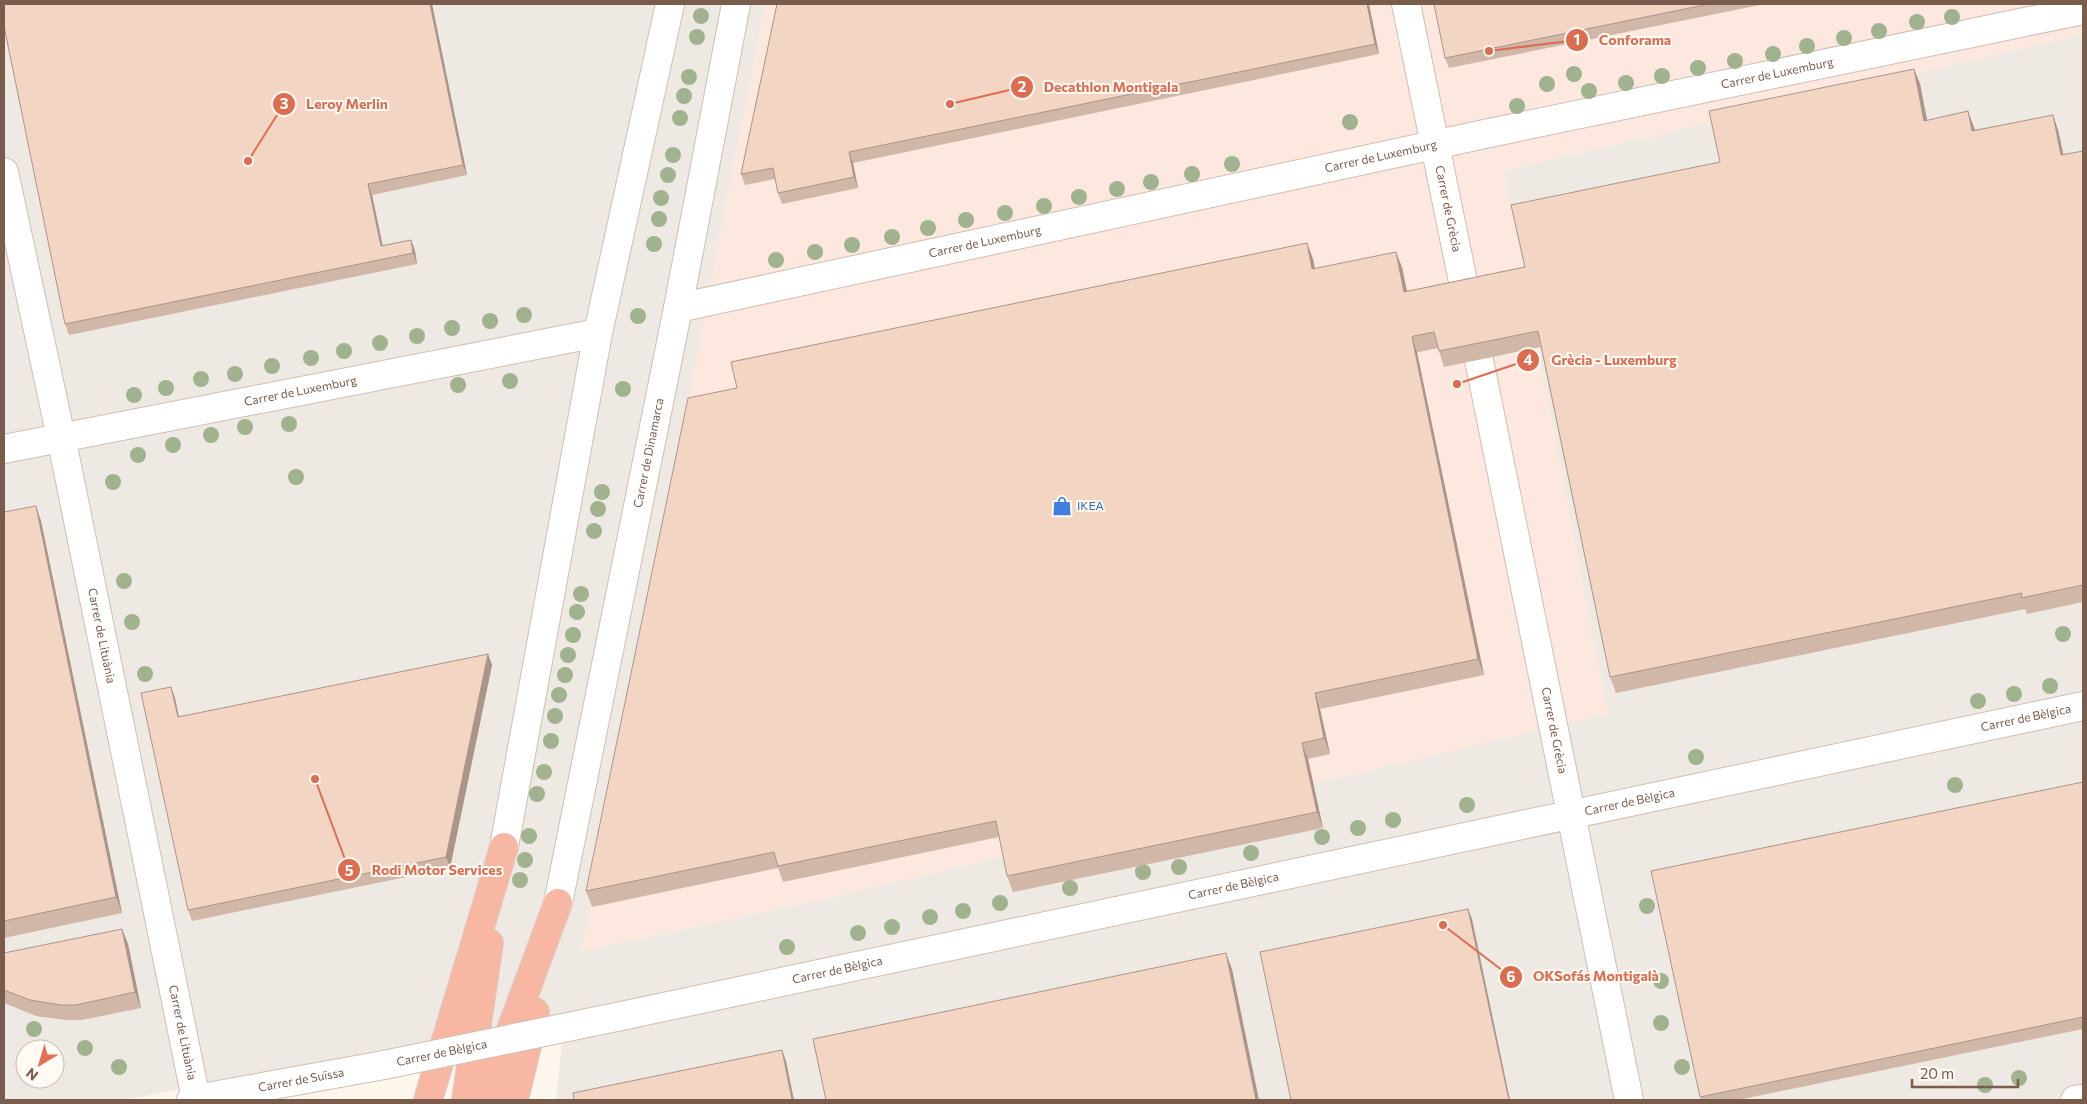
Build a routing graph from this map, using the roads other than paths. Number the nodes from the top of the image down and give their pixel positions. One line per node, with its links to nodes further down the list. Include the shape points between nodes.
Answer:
1 (670, 4): 9 (street)
2 (736, 4): 8 (street, Carrer de Dinamarca)
3 (1406, 4): 5 (street, Carrer de Grècia)
4 (2083, 10): 5 (street, Carrer de Luxemburg)
5 (1435, 144): 7 (street, Carrer de Grècia); 8 (street, Carrer de Luxemburg)
6 (4, 172): 11 (street, Carrer de Lituània)
7 (1466, 296)
8 (678, 308): 16 (street, Carrer de Dinamarca)
9 (598, 333): 11 (street, Carrer de Luxemburg); 15 (street)
10 (1479, 360): 14 (street, Carrer de Grècia)
11 (61, 437): 12 (street, Carrer de Luxemburg); 19 (street, Carrer de Lituània)
12 (4, 449)
13 (2083, 706): 14 (street, Carrer de Bèlgica)
14 (1571, 814): 17 (street, Carrer de Bèlgica, bridge); 24 (street, Carrer de Grècia)
15 (504, 847): 20 (highway); 21 (highway)
16 (558, 904): 22 (highway); 23 (highway)
17 (384, 1065): 19 (street, Carrer de Suïssa)
18 (2083, 1099): 25 (street)
19 (193, 1100)
20 (428, 1100)
21 (466, 1100)
22 (485, 1100)
23 (514, 1100)
24 (1629, 1100)
25 (2075, 1100)

